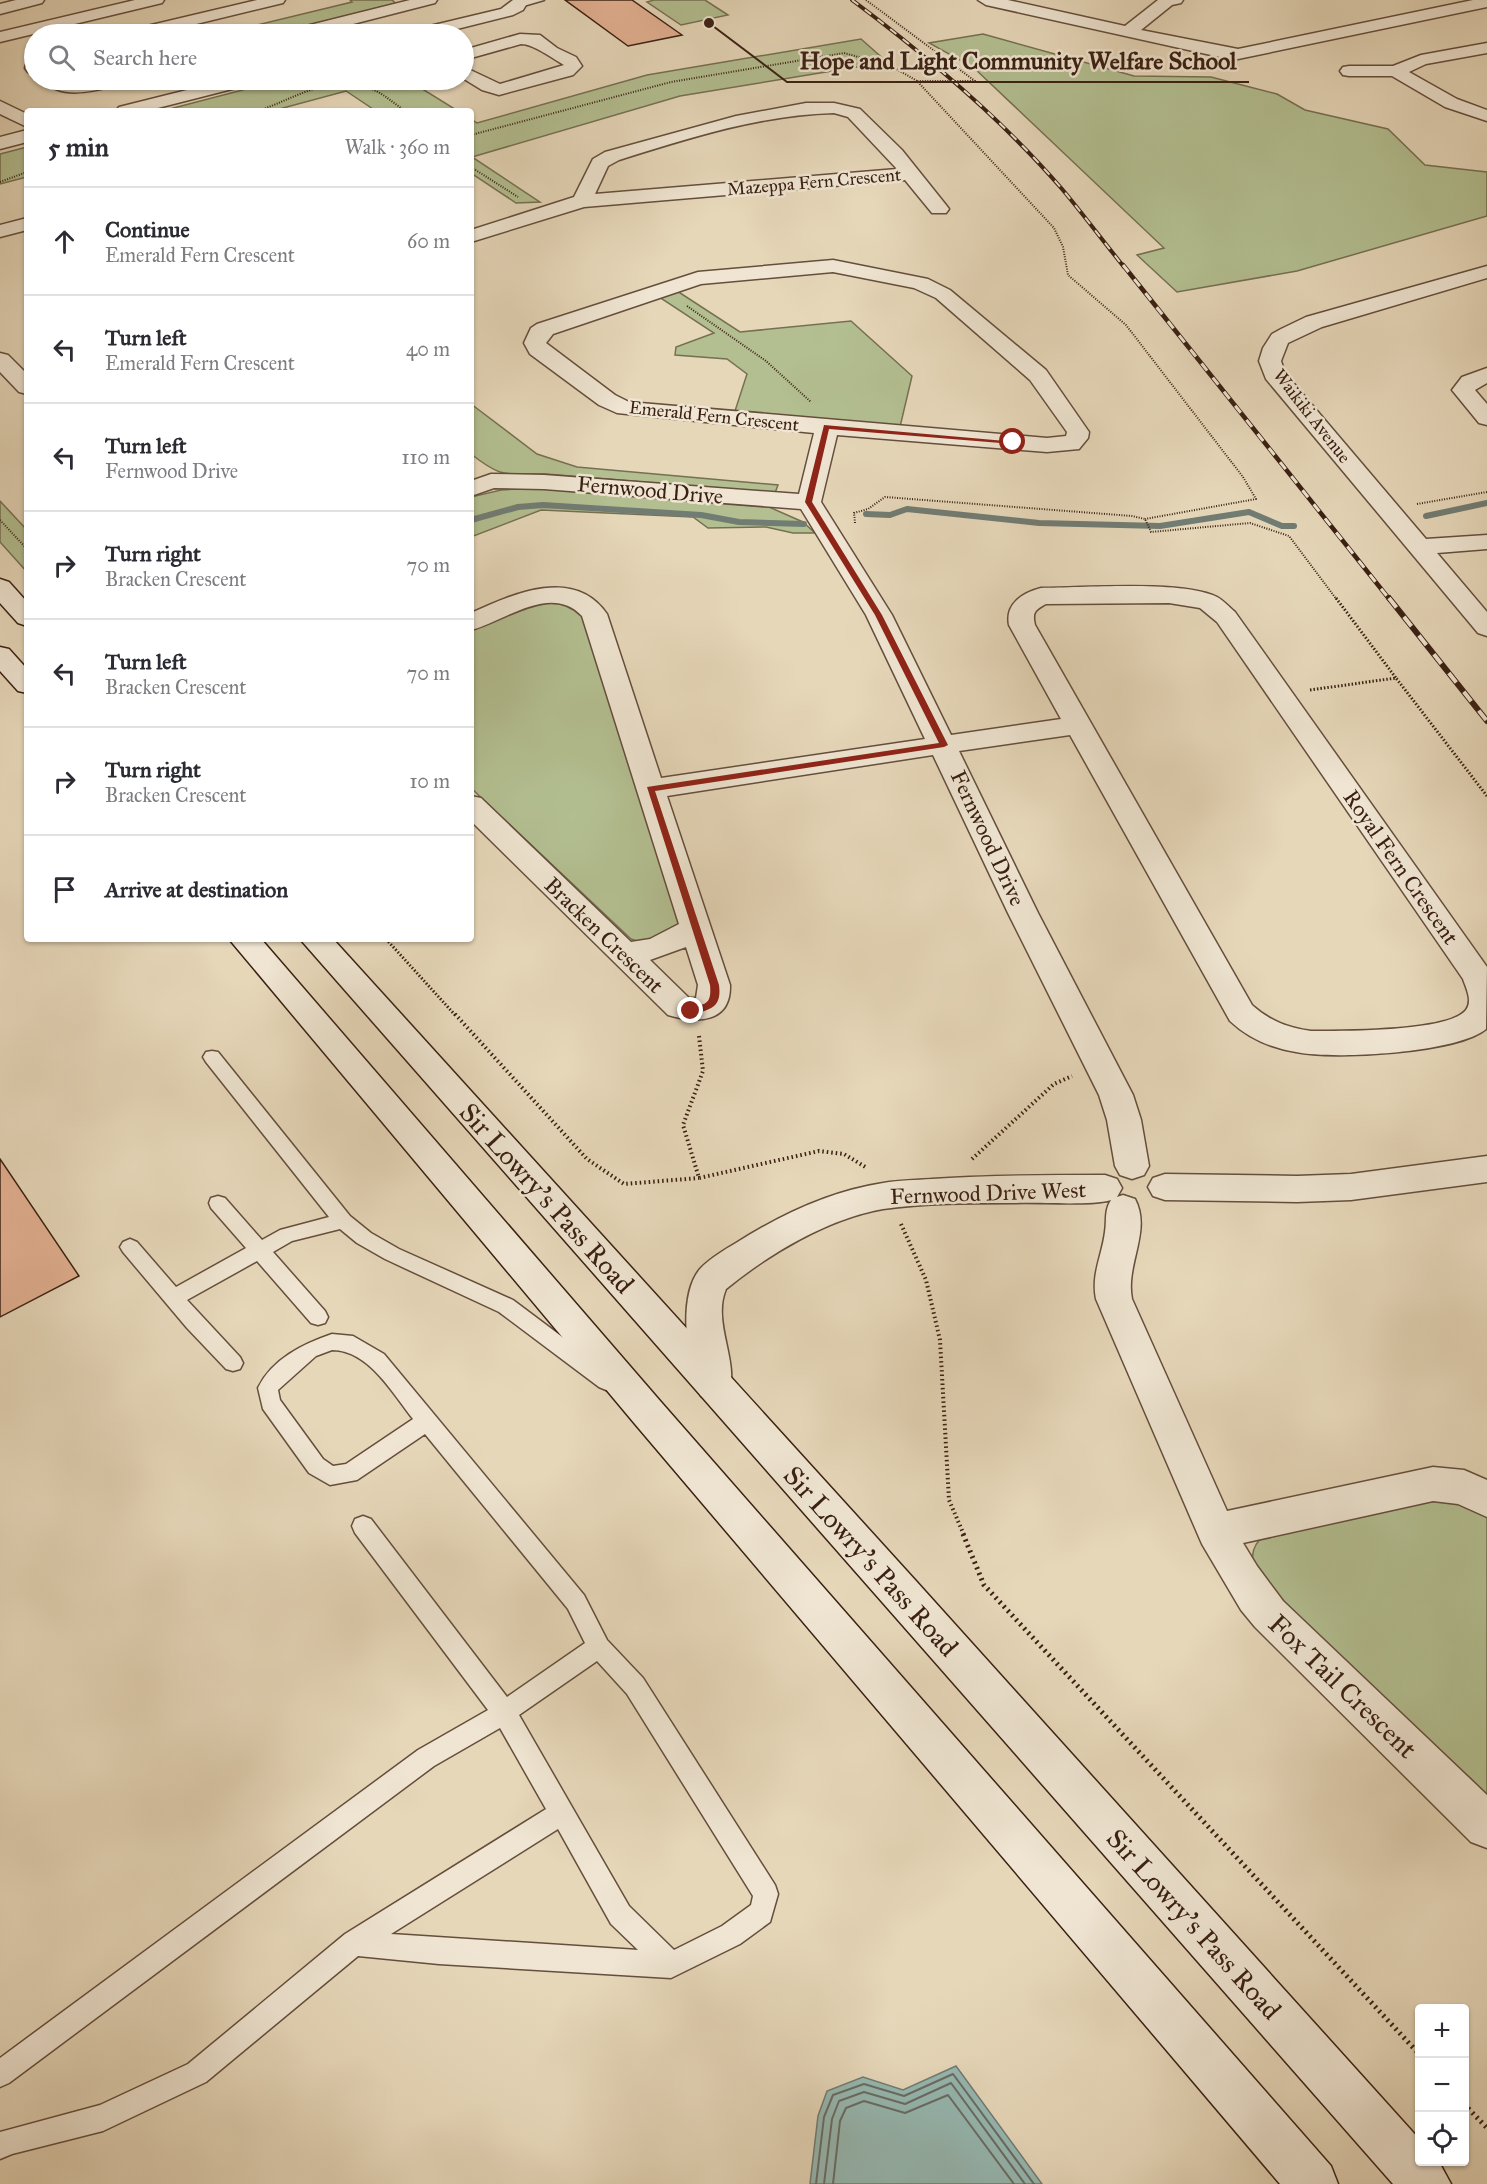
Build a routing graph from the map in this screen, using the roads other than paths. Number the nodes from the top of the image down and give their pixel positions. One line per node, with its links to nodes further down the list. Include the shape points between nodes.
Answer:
1 (36, 0): 11 (street)
2 (156, 0): 13 (street)
3 (277, 0): 14 (street)
4 (429, 0): 15 (street)
5 (540, 0): 9 (lane)
6 (986, 0): 19 (street)
7 (1175, 0): 19 (street)
8 (1423, 0): 12 (street)
9 (521, 2): 16 (street, via 507,12)
10 (1487, 2): 12 (street)
11 (0, 9)
12 (1445, 11): 17 (street)
13 (55, 24)
14 (177, 24)
15 (335, 24)
16 (459, 24)
17 (1365, 29): 19 (street, via 1244,53 1226,53); 21 (street)
18 (24, 31): 20 (street)
19 (1128, 32)
20 (0, 37)
21 (1384, 39)
22 (1403, 50): 25 (street)
23 (474, 52): 28 (street, via 534,39 573,66 499,90)
24 (1484, 52): 25 (street)
25 (1421, 60): 27 (street)
26 (1349, 71): 27 (street)
27 (1396, 71): 32 (street, via 1450,104)
28 (474, 78)
29 (207, 90): 31 (street)
30 (0, 106): 33 (street)
31 (137, 108)
32 (1487, 116)
33 (24, 120)
34 (24, 137): 35 (street)
35 (0, 143)
36 (910, 174): 37 (street, Mazeppa Fern Crescent); 37 (street, Mazeppa Fern Crescent, via 854,112 820,107 723,124 612,156 600,163); 38 (street)
37 (582, 201): 41 (street)
38 (939, 209)
39 (24, 225): 40 (street)
40 (0, 231)
41 (474, 235)
42 (1487, 272): 52 (street, Waikiki Avenue, via 1314,322 1280,339 1270,361 1274,374)
43 (0, 360): 45 (street)
44 (1487, 375): 46 (street, via 1470,382 1463,390)
45 (24, 384)
46 (1487, 418)
47 (826, 426): 47 (street, Emerald Fern Crescent, via 625,408 607,400 535,343 545,329 698,278 832,266 921,284 943,294 1038,375 1078,432 1071,444 1047,445); 50 (street, Emerald Fern Crescent)
48 (474, 471): 49 (street)
49 (481, 485): 50 (street, Fernwood Drive, via 544,482)
50 (809, 502): 60 (street, Fernwood Drive, via 879,615)
51 (1487, 542): 52 (street)
52 (1419, 547): 56 (street, Waikiki Avenue)
53 (0, 586): 54 (street)
54 (24, 614)
55 (474, 621): 61 (street, via 551,594 569,596 588,605)
56 (1487, 628)
57 (24, 649): 58 (street)
58 (12, 669)
59 (1078, 724): 59 (street, Royal Fern Crescent, via 1250,1023 1272,1035 1300,1042 1368,1041 1450,1033 1466,1028 1484,1008 1485,996 1477,976 1226,617 1209,603 1169,595 1041,596 1025,605 1020,615 1022,625); 60 (street)
60 (944, 745): 61 (street); 68 (street, Fernwood Drive, via 1023,913 1116,1095)
61 (650, 789): 63 (street)
62 (474, 808): 66 (street, Bracken Crescent)
63 (695, 928): 66 (street, via 654,950); 66 (street, Bracken Crescent, via 716,996 705,1008 691,1011 679,1007)
64 (247, 942): 80 (street)
65 (318, 942): 79 (street, Sir Lowry's Pass Road)
66 (624, 953)
67 (212, 1057): 73 (lane)
68 (1132, 1166): 70 (street, via 1153,1172); 71 (street, via 1121,1167 1107,1179)
69 (1487, 1168): 70 (street, via 1351,1187)
70 (1166, 1187): 71 (street, via 1164,1200 1155,1209 1139,1212)
71 (1114, 1198): 79 (street, Fernwood Drive West, via 970,1190 883,1196 823,1214 771,1239 712,1280 705,1296 703,1317); 84 (street, Fox Tail Crescent, via 1123,1232 1111,1272 1113,1293)
72 (218, 1203): 75 (lane)
73 (343, 1221): 75 (lane, via 287,1235); 80 (lane, via 392,1254 506,1306)
74 (130, 1247): 76 (lane)
75 (260, 1249): 76 (lane); 77 (lane)
76 (173, 1298): 78 (lane)
77 (318, 1317)
78 (233, 1363)
79 (714, 1385): 94 (street, Sir Lowry's Pass Road)
80 (648, 1413): 93 (street)
81 (428, 1421): 81 (lane, via 377,1360 345,1342 309,1350 268,1388 270,1403 316,1466 330,1476 350,1473); 85 (lane, via 576,1602)
82 (1487, 1500): 84 (street, via 1464,1487 1432,1484)
83 (363, 1526): 86 (lane)
84 (1216, 1532): 88 (street, Fox Tail Crescent, via 1250,1593 1269,1614)
85 (599, 1647): 86 (lane); 90 (lane, via 635,1686 766,1894 761,1913 731,1935)
86 (504, 1712): 87 (lane); 91 (lane, via 426,1758)
87 (561, 1813): 89 (lane); 90 (lane, via 620,1915)
88 (1487, 1826)
89 (354, 1943): 90 (lane); 92 (lane, via 197,2073 103,2118)
90 (672, 1965)
91 (0, 2074)
92 (0, 2146)
93 (1313, 2184)
94 (1426, 2184)

